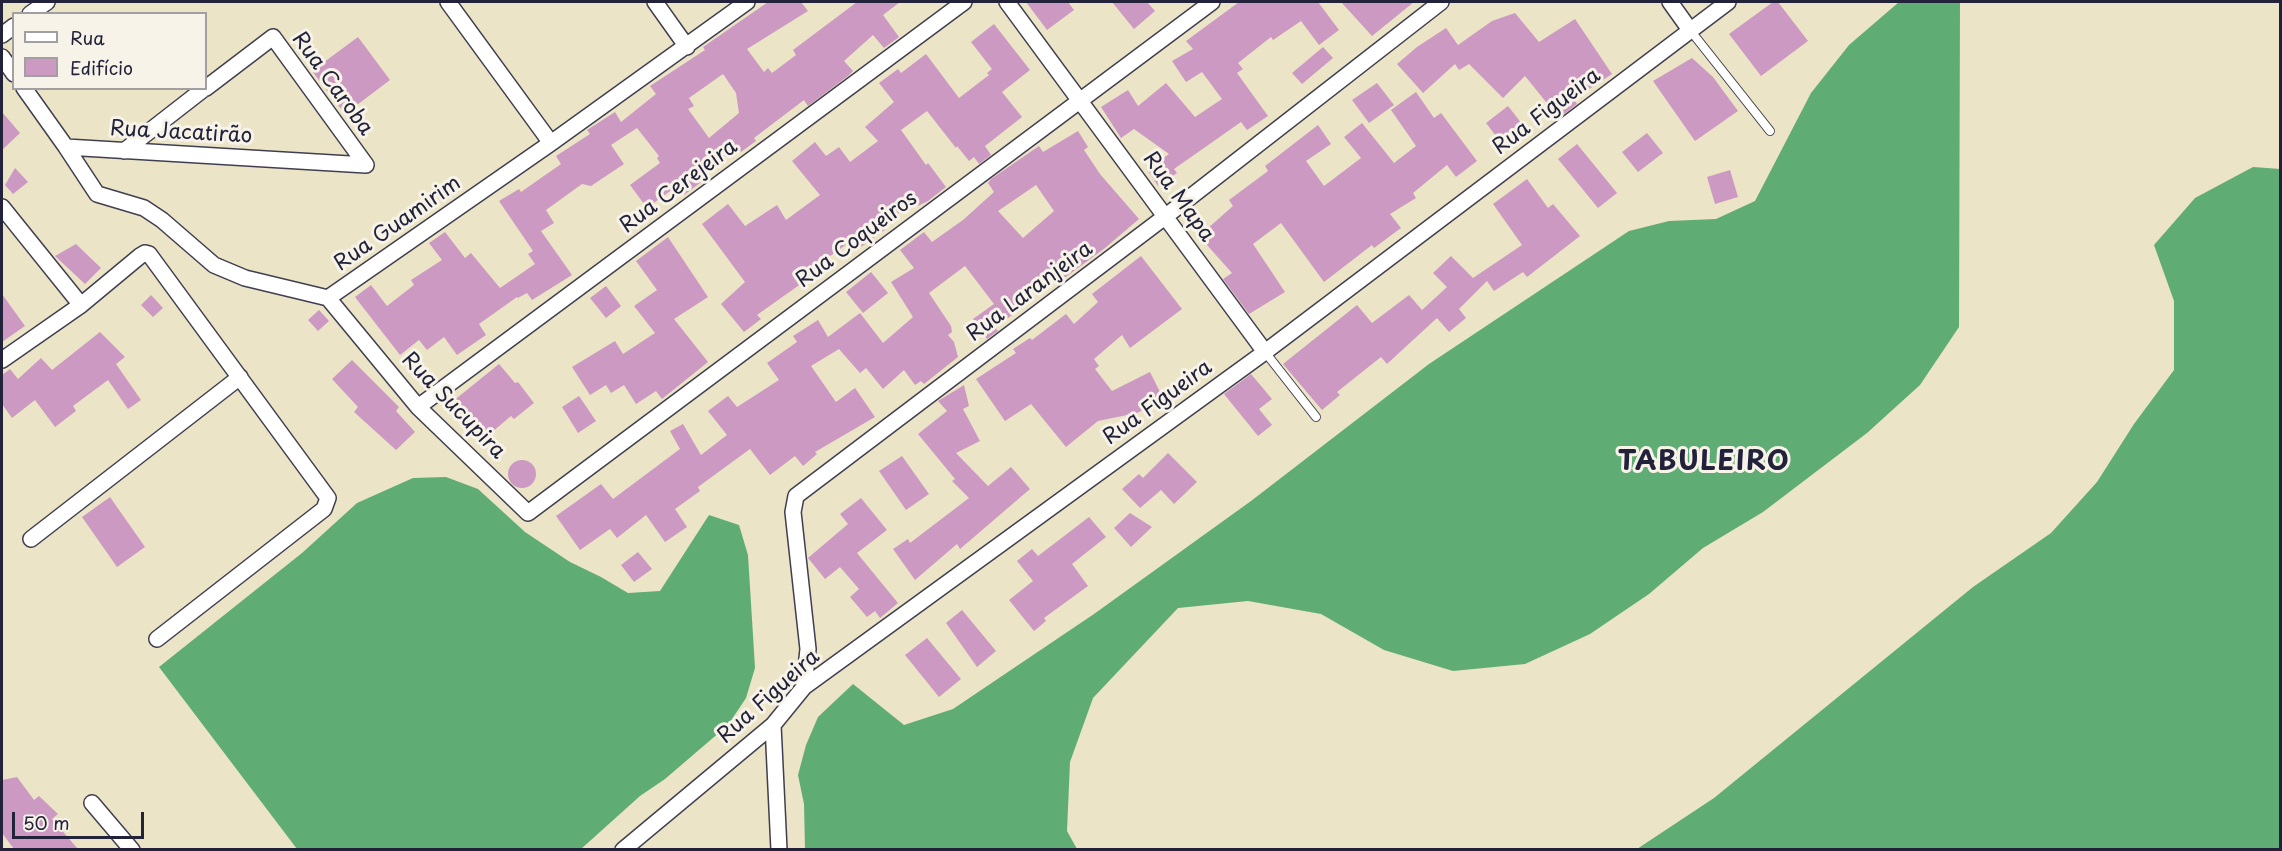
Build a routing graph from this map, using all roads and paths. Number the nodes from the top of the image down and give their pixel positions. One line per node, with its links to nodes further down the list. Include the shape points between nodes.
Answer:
1 (46, 2): 11 (street)
2 (448, 2): 21 (street)
3 (655, 2): 13 (street)
4 (747, 2): 13 (street, Rua Guamirim)
5 (964, 2): 32 (street, Rua Cerejeira)
6 (1007, 2): 19 (street, Rua Mapa)
7 (1212, 2): 19 (street, Rua Coqueiros)
8 (1441, 2): 26 (street, Rua Laranjeira)
9 (1670, 2): 12 (street)
10 (1728, 2): 12 (street, Rua Figueira)
11 (33, 12)
12 (1690, 30): 20 (lane); 29 (street, Rua Figueira)
13 (687, 47): 21 (street, Rua Guamirim)
14 (2, 57): 15 (street)
15 (12, 71)
16 (207, 86): 24 (street, Rua Caroba, via 273,37)
17 (25, 90): 22 (street)
18 (202, 90): 23 (street, Rua Caroba)
19 (1080, 100): 26 (street, Rua Mapa); 34 (street, Rua Coqueiros)
20 (1770, 131)
21 (551, 143): 27 (street, Rua Guamirim)
22 (66, 147): 23 (street, Rua Jacatirão); 27 (street, Rua Guamirim, via 97,194 144,208 219,268)
23 (124, 151): 24 (street, Rua Jacatirão)
24 (366, 165)
25 (2, 207): 28 (street)
26 (1166, 216): 29 (street, Rua Mapa); 37 (street, Rua Laranjeira, via 796,496 793,512 808,649)
27 (328, 298): 32 (street, Rua Sucupira)
28 (81, 305): 30 (street); 31 (street, via 140,256 149,254)
29 (1265, 352): 33 (lane, Rua Mapa); 37 (street, Rua Figueira)
30 (2, 360)
31 (240, 377): 35 (street); 36 (street, via 328,498 328,504)
32 (418, 407): 34 (street, Rua Sucupira)
33 (1316, 417)
34 (528, 513)
35 (31, 539)
36 (157, 639)
37 (804, 687): 38 (street, Rua Figueira)
38 (772, 725): 41 (street, Rua Figueira); 42 (street)
39 (92, 803): 40 (street)
40 (132, 849)
41 (623, 849)
42 (778, 849)

